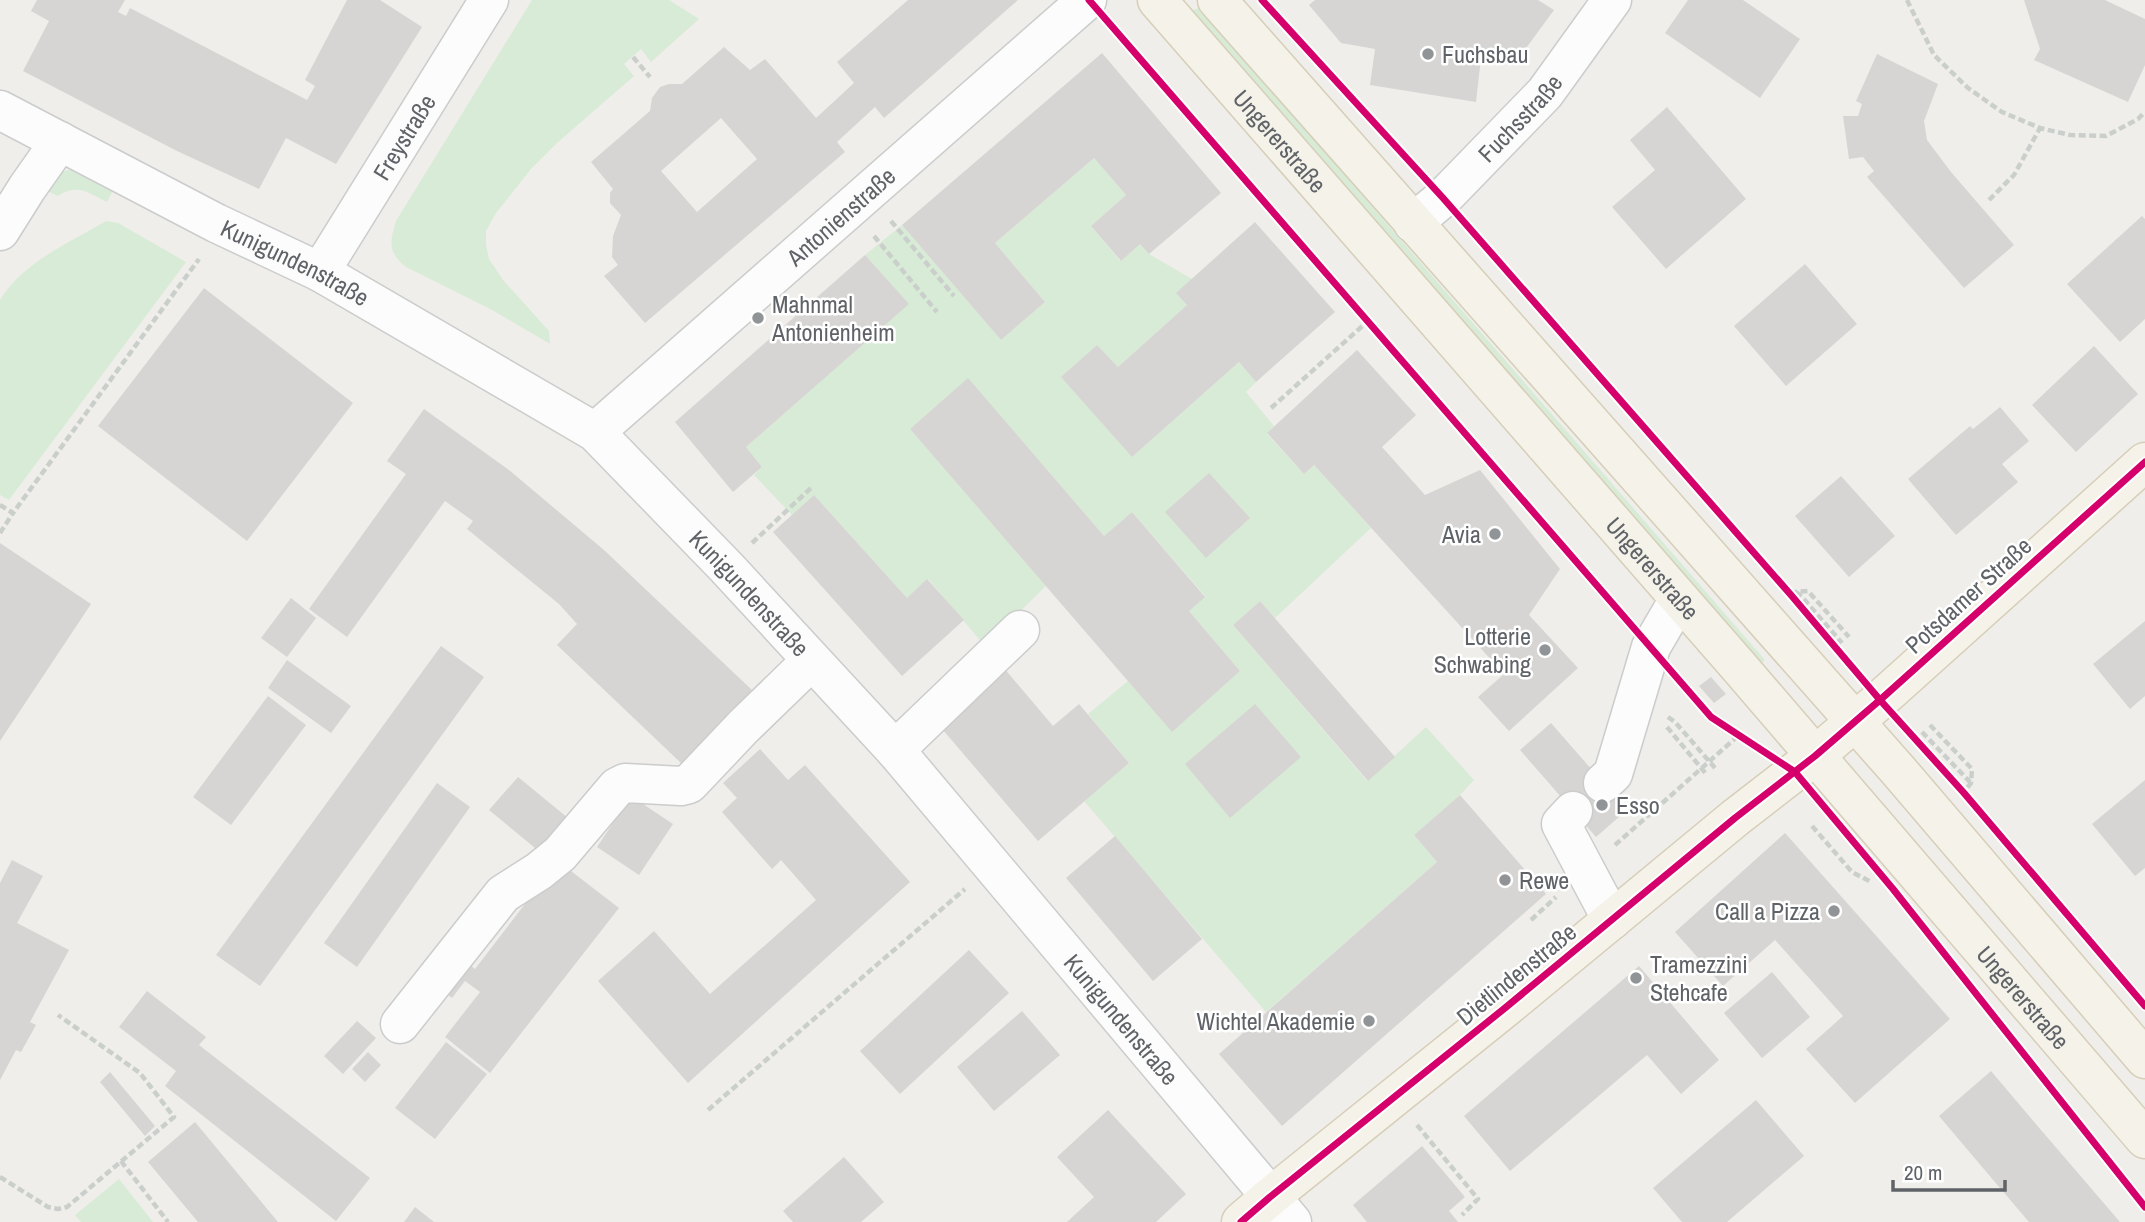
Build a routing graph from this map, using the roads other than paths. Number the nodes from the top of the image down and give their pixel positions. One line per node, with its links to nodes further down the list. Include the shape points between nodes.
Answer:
1 (489, 0): 10 (street, Freystraße)
2 (1087, 0): 11 (street, Antonienstraße)
3 (1157, 0): 13 (main road, Ungererstraße)
4 (1217, 0): 8 (main road, Ungererstraße)
5 (1612, 0): 8 (street, Fuchsstraße, via 1545,93)
6 (0, 110): 7 (street, Kunigundenstraße)
7 (60, 141): 9 (street); 10 (street, Kunigundenstraße)
8 (1413, 223): 16 (main road, Ungererstraße)
9 (0, 231)
10 (320, 272): 11 (street, Kunigundenstraße)
11 (595, 432): 15 (street, Kunigundenstraße)
12 (2145, 462): 16 (main road, Potsdamer Straße)
13 (1679, 599): 18 (main road, Ungererstraße); 19 (street, via 1651,647 1613,774)
14 (1020, 630): 17 (street)
15 (811, 661): 17 (street, Kunigundenstraße); 22 (street, via 689,784 625,783 618,787 560,854 503,894)
16 (1854, 721): 18 (main road, Potsdamer Straße); 23 (main road, Ungererstraße)
17 (895, 750): 25 (street, Kunigundenstraße)
18 (1815, 755): 21 (main road, Dietlindenstraße); 24 (main road, Ungererstraße)
19 (1603, 783)
20 (1573, 810): 21 (street, via 1561,824)
21 (1612, 920): 25 (main road, Dietlindenstraße, via 1394,1098)
22 (400, 1024)
23 (2145, 1059)
24 (2145, 1139)
25 (1281, 1209): 26 (main road, Dietlindenstraße)
26 (1241, 1222)

